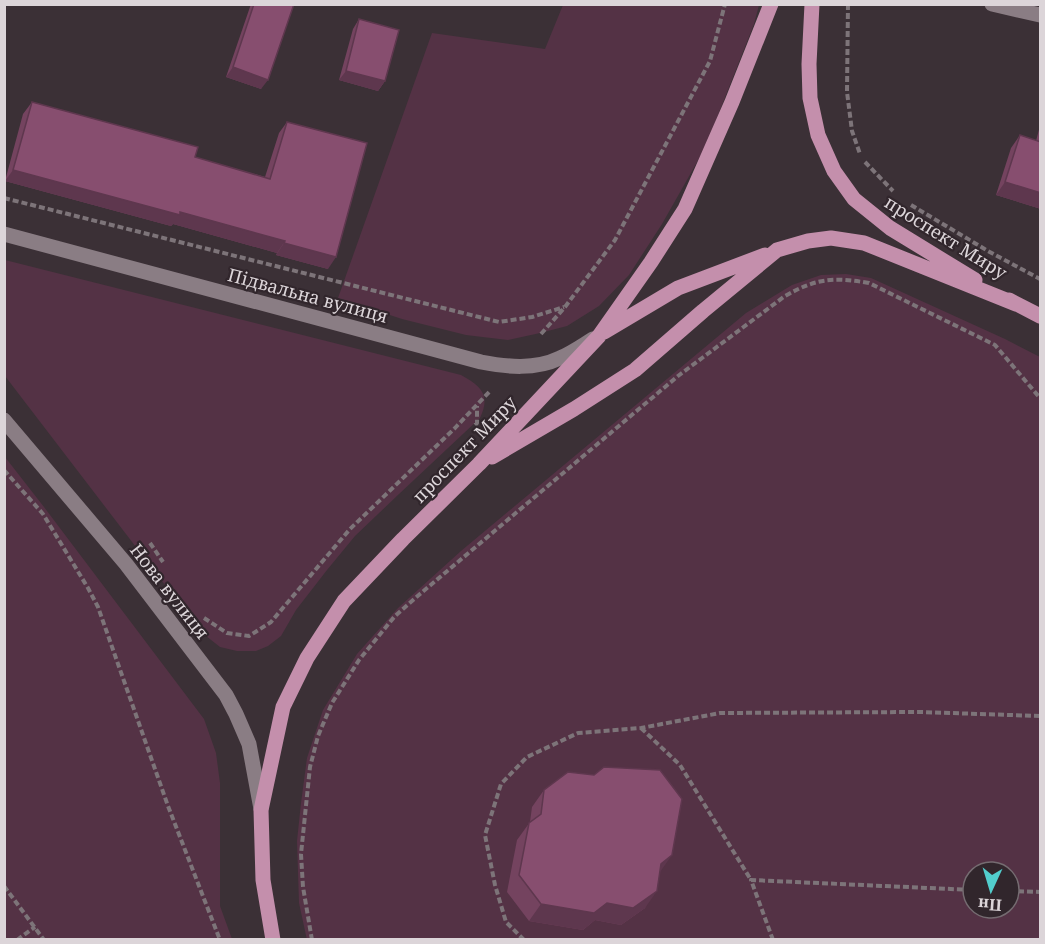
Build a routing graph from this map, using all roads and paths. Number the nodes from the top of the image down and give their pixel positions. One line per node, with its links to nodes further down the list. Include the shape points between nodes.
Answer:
1 (725, 4): 8 (path, via 710,61 615,240 565,307 532,317 499,322)
2 (771, 4): 15 (main road, проспект Миру, via 685,209)
3 (812, 4): 13 (main road, проспект Миру, via 810,98 818,135 834,171 854,199 890,228)
4 (849, 4): 7 (path, via 847,92 852,131 861,157)
5 (992, 4): 6 (street)
6 (1041, 15)
7 (895, 193)
8 (4, 198)
9 (902, 199): 12 (path)
10 (4, 234): 15 (street, Підвальна вулиця, via 506,367 559,359)
11 (777, 250): 13 (main road, via 831,238 864,243); 15 (main road, via 678,288); 19 (main road, via 635,370)
12 (1041, 279)
13 (1016, 304): 14 (main road, проспект Миру)
14 (1041, 316)
15 (598, 336): 19 (main road, проспект Миру)
16 (1041, 398): 37 (path, via 995,345 868,284 849,280 816,282 785,296 678,376 420,594 395,616 359,660 332,703 310,767 301,854)
17 (477, 405): 23 (path, via 350,529 271,622 249,636 227,633)
18 (4, 420): 26 (street, Нова вулиця, via 126,564 226,695 249,744)
19 (479, 464): 26 (main road, проспект Миру, via 344,601 307,658 283,707)
20 (4, 470): 35 (path, via 43,514 98,607)
21 (150, 543): 22 (path)
22 (169, 570)
23 (200, 615)
24 (1041, 716): 25 (path, via 720,713)
25 (641, 728): 27 (path, via 680,765); 38 (path, via 578,733 527,757 501,784 485,835 506,922)
26 (261, 810): 36 (main road, проспект Миру, via 263,880)
27 (751, 880): 29 (path); 39 (path)
28 (4, 886): 32 (path)
29 (961, 889)
30 (1021, 891): 31 (path)
31 (1041, 892)
32 (35, 927): 33 (path); 34 (path)
33 (17, 939)
34 (44, 939)
35 (220, 939)
36 (273, 939)
37 (312, 939)
38 (525, 939)
39 (773, 939)

